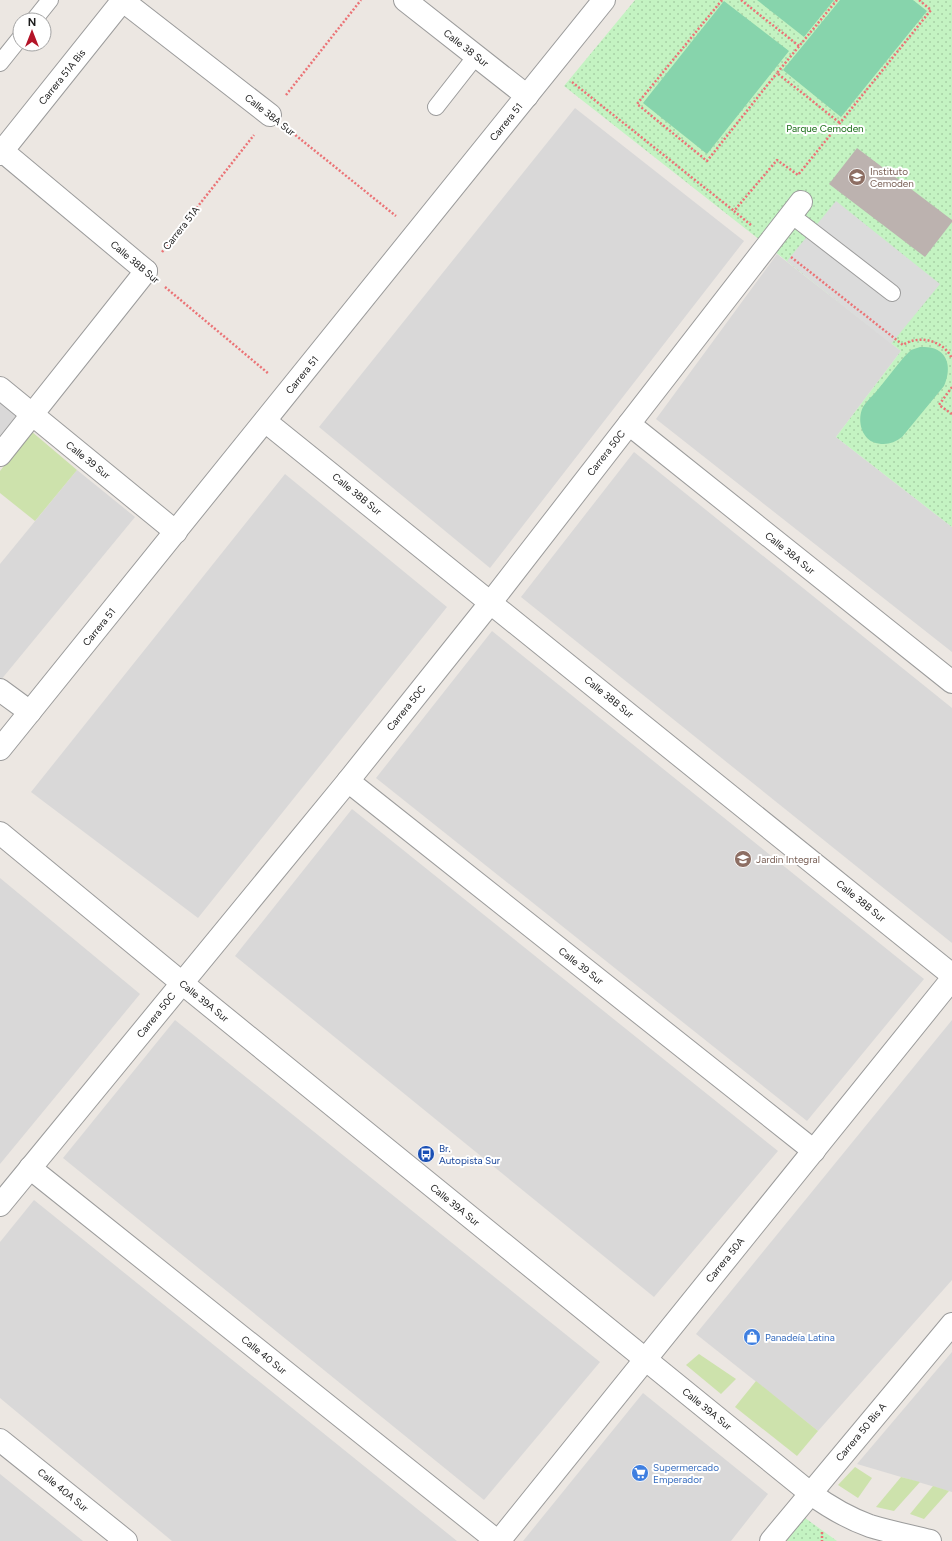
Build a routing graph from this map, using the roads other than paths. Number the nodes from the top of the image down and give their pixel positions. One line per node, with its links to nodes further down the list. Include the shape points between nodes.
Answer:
1 (50, 0): 5 (lane)
2 (123, 0): 11 (street, Calle 38A Sur); 12 (street, Carrera 51A Bis)
3 (405, 0): 7 (street, Calle 38 Sur)
4 (604, 0): 9 (street, Carrera 51)
5 (40, 12)
6 (12, 48): 8 (lane)
7 (476, 56): 9 (street, Calle 38 Sur); 10 (lane)
8 (0, 63)
9 (527, 96): 17 (street, Carrera 51)
10 (436, 107)
11 (270, 115)
12 (1, 151): 16 (street, Calle 38B Sur, via 146,271)
13 (796, 209): 14 (lane); 18 (street, Carrera 50C)
14 (892, 293)
15 (0, 388): 16 (street, Calle 39 Sur)
16 (32, 414): 19 (street); 20 (street, Calle 39 Sur)
17 (265, 421): 20 (street, Carrera 51); 21 (street, Calle 38B Sur)
18 (629, 424): 21 (street, Carrera 50C); 22 (street, Calle 38A Sur)
19 (0, 455)
20 (176, 532): 24 (street, Carrera 51)
21 (491, 602): 26 (street, Carrera 50C); 28 (street, Calle 38B Sur)
22 (952, 682)
23 (0, 690): 24 (street)
24 (30, 712): 25 (street, Carrera 51)
25 (0, 749)
26 (348, 781): 30 (street, Carrera 50C); 31 (street, Calle 39 Sur)
27 (0, 833): 30 (street, Calle 39A Sur)
28 (952, 974)
29 (952, 979): 31 (street, Carrera 50A)
30 (182, 983): 32 (street, Carrera 50C); 35 (street, Calle 39A Sur)
31 (814, 1150): 35 (street, Carrera 50A)
32 (30, 1168): 33 (street, Carrera 50C); 40 (street, Calle 40 Sur)
33 (0, 1205)
34 (952, 1324): 37 (street, Carrera 50 Bis A)
35 (645, 1359): 37 (street, Calle 39A Sur); 40 (street, Carrera 50A)
36 (0, 1440): 39 (street, Calle 40A Sur)
37 (810, 1493): 38 (street, Calle 39A Sur, via 852,1518); 41 (street, Carrera 50 Bis A)
38 (895, 1537): 42 (street, Calle 39A Sur)
39 (126, 1541)
40 (498, 1541)
41 (771, 1541)
42 (930, 1541)

